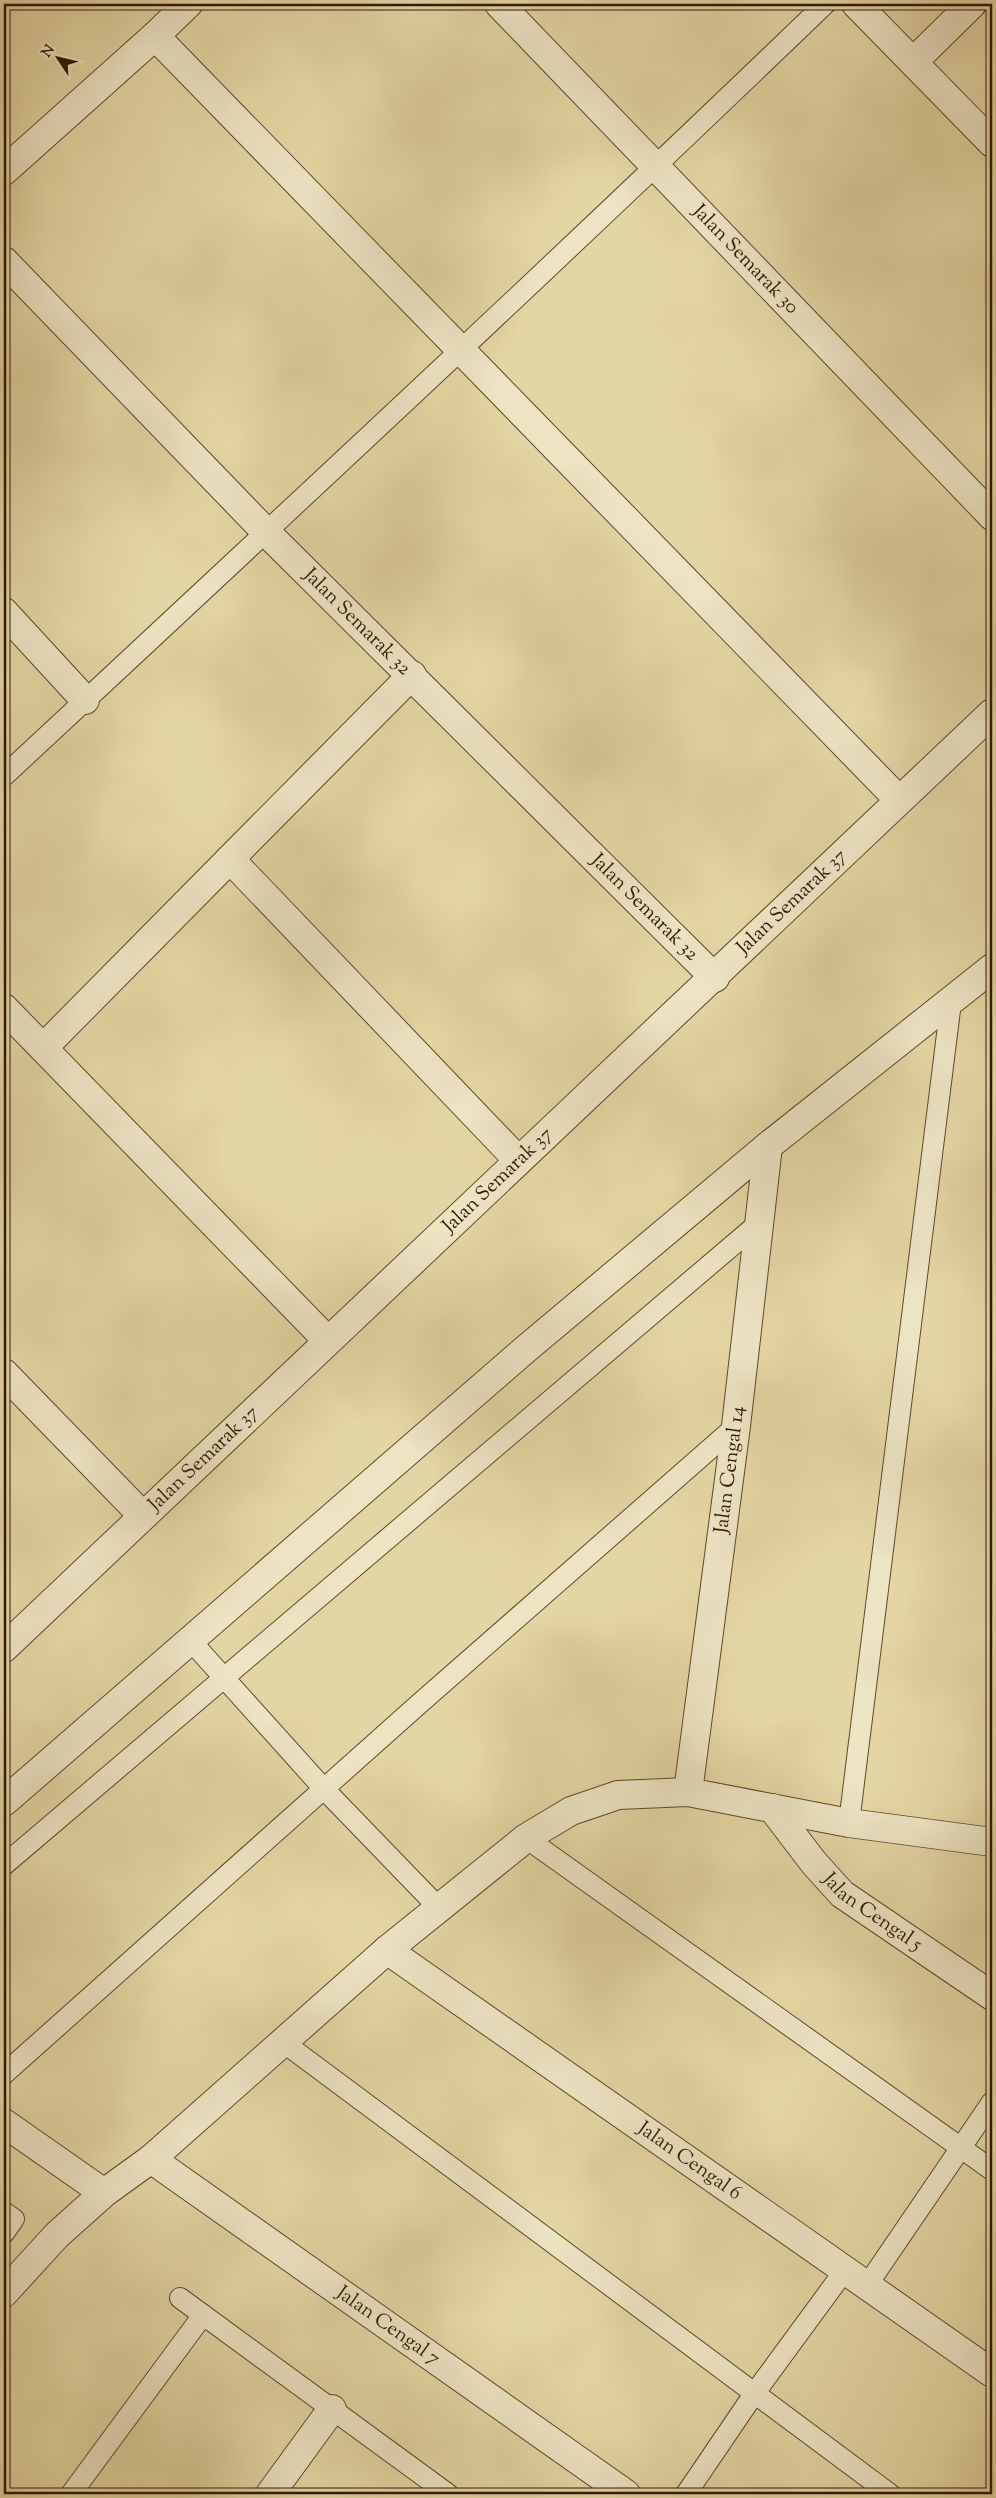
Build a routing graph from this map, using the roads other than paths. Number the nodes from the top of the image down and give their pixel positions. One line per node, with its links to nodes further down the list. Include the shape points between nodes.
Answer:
1 (188, 4): 6 (street)
2 (499, 4): 9 (street, Jalan Semarak 30)
3 (825, 4): 9 (lane)
4 (856, 4): 7 (street)
5 (972, 4): 7 (street)
6 (155, 36): 10 (street); 12 (street)
7 (913, 62): 8 (street)
8 (992, 143)
9 (656, 167): 12 (lane); 13 (street, Jalan Semarak 30)
10 (4, 171)
11 (4, 261): 14 (street, Jalan Semarak 32)
12 (461, 350): 14 (lane); 20 (street)
13 (992, 516)
14 (266, 532): 16 (street, Jalan Semarak 32); 17 (lane)
15 (4, 612): 17 (street)
16 (412, 675): 21 (street); 23 (street, Jalan Semarak 32)
17 (85, 700): 19 (lane)
18 (992, 713): 20 (street, Jalan Semarak 37)
19 (4, 776)
20 (899, 800): 23 (street, Jalan Semarak 37)
21 (230, 859): 26 (street); 28 (street)
22 (992, 968): 24 (street)
23 (715, 978): 28 (street, Jalan Semarak 37)
24 (951, 1002): 27 (street); 41 (lane)
25 (4, 1008): 26 (street)
26 (43, 1048): 30 (street)
27 (768, 1146): 29 (street, Jalan Cengal 14); 34 (street, via 527,1348)
28 (518, 1160): 30 (street, Jalan Semarak 37)
29 (760, 1222): 32 (street, Jalan Cengal 14); 36 (lane)
30 (327, 1340): 33 (street, Jalan Semarak 37)
31 (4, 1373): 33 (street)
32 (736, 1426): 37 (lane); 38 (street, Jalan Cengal 14)
33 (143, 1516): 35 (street, Jalan Semarak 37)
34 (190, 1640): 36 (lane); 39 (street)
35 (4, 1648)
36 (224, 1678): 37 (lane); 44 (lane)
37 (324, 1788): 45 (lane); 49 (lane)
38 (688, 1792): 40 (street); 42 (street, via 618,1795 572,1812)
39 (4, 1802)
40 (772, 1808): 41 (street); 47 (street, Jalan Cengal 5, via 842,1894)
41 (849, 1823): 43 (street)
42 (526, 1838): 45 (street); 52 (lane)
43 (992, 1842)
44 (4, 1865)
45 (439, 1908): 46 (street)
46 (387, 1950): 48 (street); 58 (street, Jalan Cengal 6)
47 (992, 1996)
48 (283, 2042): 53 (street); 64 (lane)
49 (4, 2074)
50 (992, 2102): 52 (lane)
51 (4, 2123): 55 (street)
52 (960, 2148): 54 (lane); 59 (lane)
53 (151, 2159): 55 (street); 69 (street, Jalan Cengal 7)
54 (992, 2170)
55 (104, 2193): 60 (street, via 57,2235)
56 (4, 2212): 57 (lane, via 14,2220)
57 (4, 2233)
58 (845, 2270): 59 (street, Jalan Cengal 6); 64 (lane)
59 (868, 2284): 63 (street, Jalan Cengal 6)
60 (4, 2293)
61 (180, 2298): 62 (lane)
62 (203, 2315): 65 (lane); 66 (lane)
63 (992, 2373)
64 (754, 2394): 70 (lane); 71 (lane)
65 (332, 2409): 67 (street); 68 (lane)
66 (71, 2494)
67 (270, 2494)
68 (448, 2494)
69 (626, 2494)
70 (686, 2494)
71 (890, 2494)

